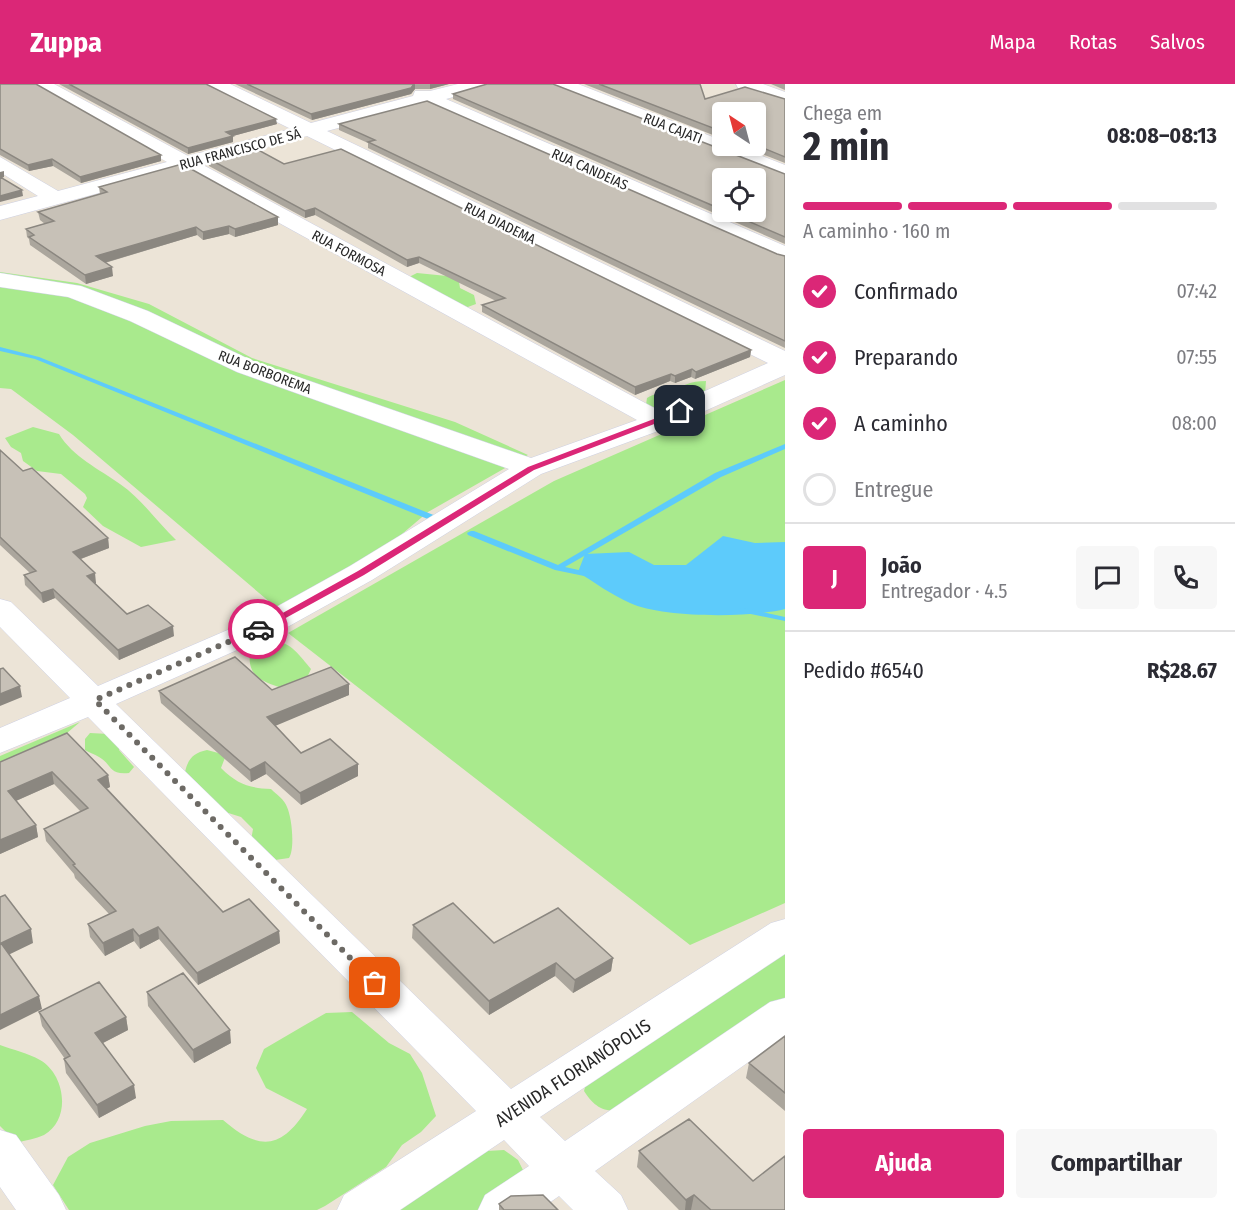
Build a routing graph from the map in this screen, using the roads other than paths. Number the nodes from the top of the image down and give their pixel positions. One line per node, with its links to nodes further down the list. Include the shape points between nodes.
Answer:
1 (40, 84): 11 (street, RUA FORMOSA)
2 (214, 84): 9 (street, RUA DIADEMA)
3 (395, 84): 7 (street, RUA CANDEIAS)
4 (479, 84): 7 (street, RUA FRANCISCO DE SÁ)
5 (561, 84): 12 (street, RUA CAJATI)
6 (745, 84): 8 (street)
7 (428, 98): 9 (street, RUA FRANCISCO DE SÁ); 15 (street, RUA CANDEIAS)
8 (785, 98)
9 (308, 131): 11 (street, RUA FRANCISCO DE SÁ); 17 (street, RUA DIADEMA)
10 (0, 162): 13 (street)
11 (183, 164): 13 (street, RUA FRANCISCO DE SÁ); 18 (street, RUA FORMOSA)
12 (785, 172)
13 (56, 198): 14 (street, RUA FRANCISCO DE SÁ)
14 (0, 213)
15 (785, 254)
16 (0, 280): 19 (street, RUA BORBOREMA, via 73,291 139,316 246,367)
17 (785, 363): 18 (street)
18 (659, 421): 19 (street)
19 (531, 468): 21 (street, via 361,573 271,623)
20 (0, 609): 21 (street)
21 (95, 700): 22 (street); 25 (street)
22 (0, 742)
23 (785, 934): 25 (street, AVENIDA FLORIANÓPOLIS)
24 (785, 1014): 27 (street)
25 (507, 1117): 27 (street); 29 (street, AVENIDA FLORIANÓPOLIS)
26 (0, 1149): 28 (street)
27 (561, 1169): 30 (street); 31 (street)
28 (42, 1210)
29 (361, 1210)
30 (502, 1210)
31 (604, 1210)

